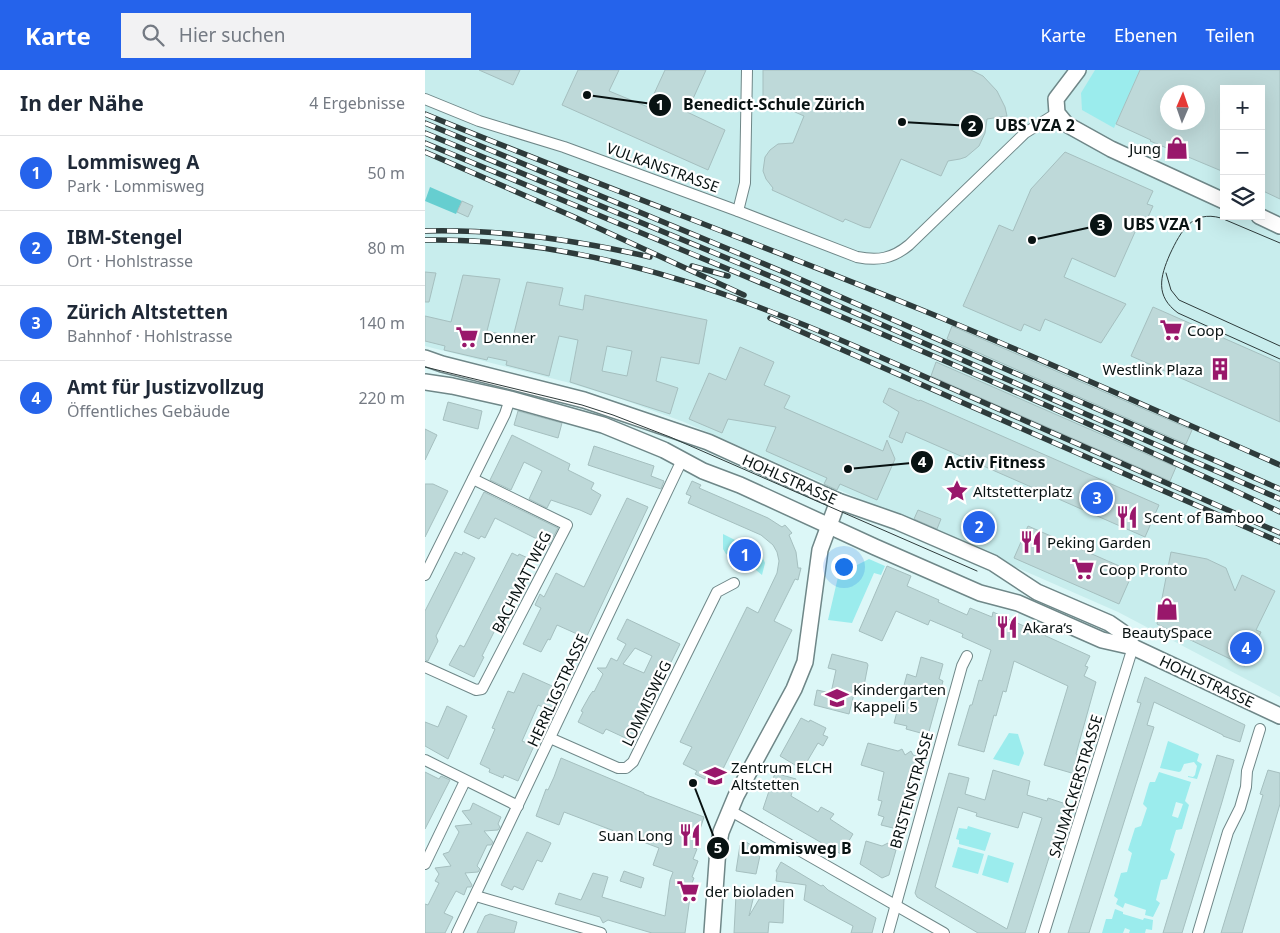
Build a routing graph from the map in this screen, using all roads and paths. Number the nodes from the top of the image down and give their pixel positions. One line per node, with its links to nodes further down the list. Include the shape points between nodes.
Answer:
1 (747, 70): 6 (street, via 746,175)
2 (1078, 70): 4 (street, via 1058,94)
3 (425, 99): 6 (street, VULKANSTRASSE, via 479,121 564,147)
4 (1057, 113): 5 (street, via 1066,124 1111,149); 6 (street, VULKANSTRASSE, via 1025,133 909,246 891,257 877,260 857,257)
5 (1220, 199)
6 (738, 211)
7 (1265, 219): 8 (street)
8 (1280, 226)
9 (425, 358): 14 (street, HOHLSTRASSE, via 613,408 708,442)
10 (425, 382): 11 (street, HOHLSTRASSE)
11 (510, 400): 12 (street, HOHLSTRASSE, via 603,425); 13 (street)
12 (682, 460): 15 (street, HOHLSTRASSE); 23 (street, HERRLIGSTRASSE)
13 (473, 479): 16 (street); 20 (street, BACHMATTWEG, via 567,525 483,689 476,690)
14 (839, 501): 15 (street); 18 (street, HOHLSTRASSE, via 993,562 1037,592 1109,623 1122,632)
15 (828, 525): 18 (street, HOHLSTRASSE, via 980,593 1018,603 1102,640); 27 (street, via 817,566 805,662 794,689)
16 (425, 575)
17 (734, 583): 23 (street, LOMMISWEG, via 717,592 633,762 626,768 618,768)
18 (1133, 647): 21 (street, HOHLSTRASSE); 36 (street, SAUMACKERSTRASSE)
19 (967, 656): 30 (street, BRISTENSTRASSE)
20 (425, 667)
21 (1280, 716)
22 (1260, 729): 37 (street, via 1240,808 1229,832)
23 (551, 738): 26 (street, HERRLIGSTRASSE)
24 (425, 760): 25 (street)
25 (465, 781): 26 (street); 28 (street)
26 (518, 806): 29 (street, HERRLIGSTRASSE)
27 (729, 810): 30 (street); 33 (street, via 718,848)
28 (425, 864)
29 (476, 896): 31 (street, HERRLIGSTRASSE); 32 (street)
30 (895, 905): 34 (street, BRISTENSTRASSE); 35 (street)
31 (457, 933)
32 (601, 933)
33 (712, 933)
34 (888, 933)
35 (944, 933)
36 (1044, 933)
37 (1198, 933)

